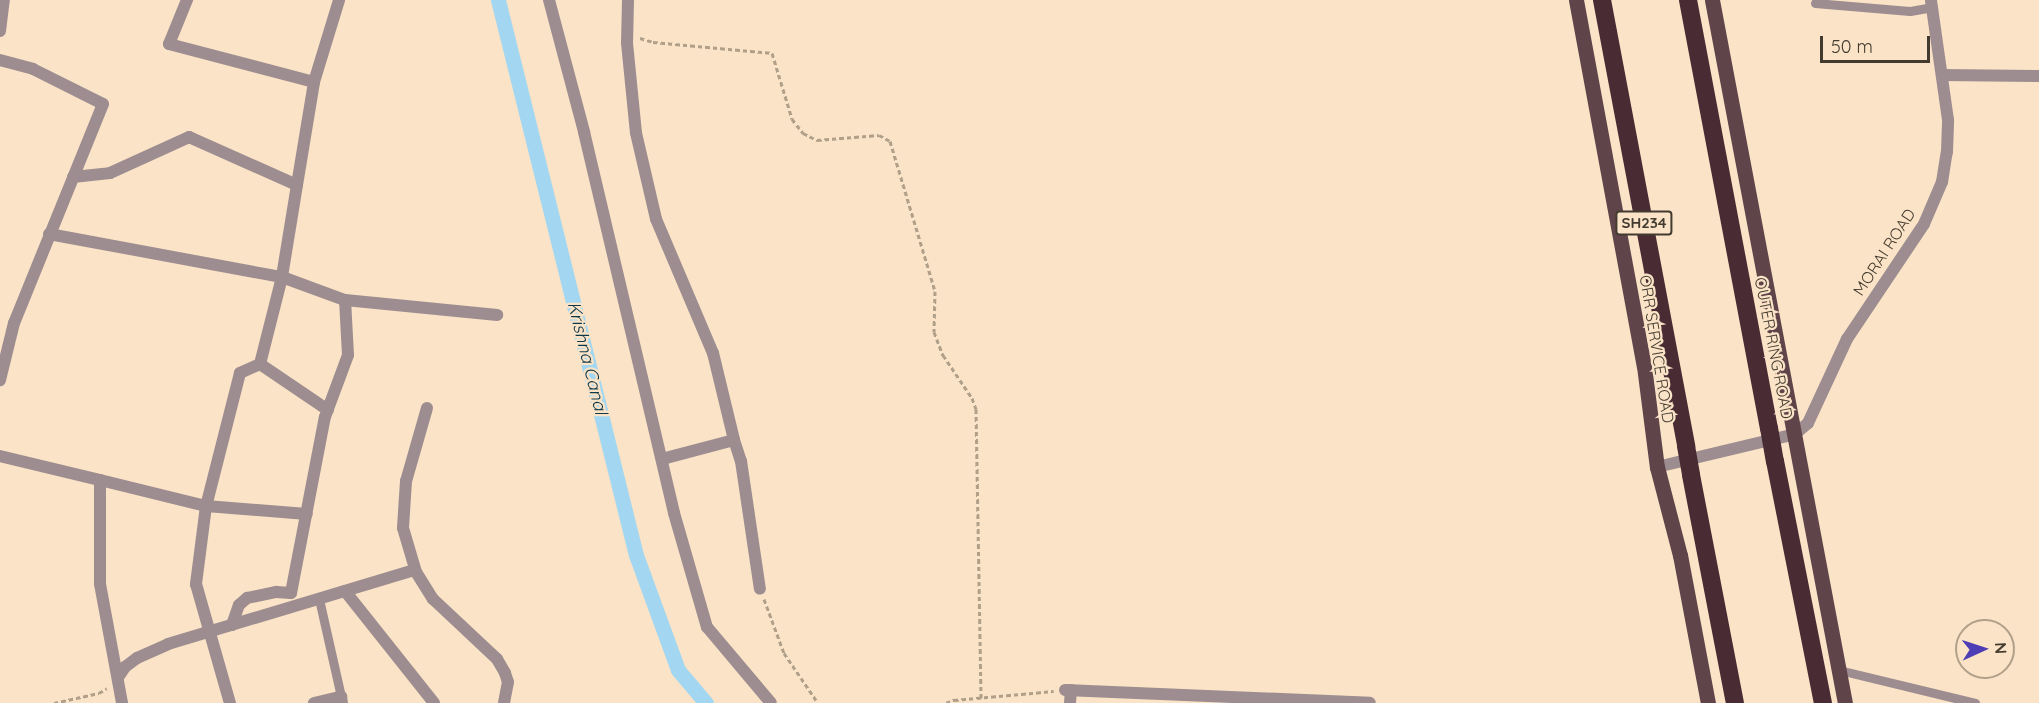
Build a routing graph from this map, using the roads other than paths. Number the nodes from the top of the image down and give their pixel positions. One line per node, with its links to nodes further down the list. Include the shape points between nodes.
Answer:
1 (187, 0): 16 (street, via 170,44)
2 (339, 0): 16 (street)
3 (549, 0): 30 (street)
4 (628, 0): 28 (street, via 636,133 656,219 713,353)
5 (1576, 0): 31 (main road, ORR SERVICE ROAD, via 1642,355)
6 (1602, 0): 55 (highway, SH234, bridge)
7 (1688, 0): 56 (highway, OUTER RING ROAD, bridge)
8 (1712, 0): 27 (main road)
9 (2, 2): 12 (street)
10 (1815, 3): 11 (lane, via 1910,11)
11 (1932, 4): 14 (street, MORAI ROAD)
12 (0, 31)
13 (0, 60): 17 (street, via 33,69 103,104)
14 (1942, 75): 15 (street); 27 (street, MORAI ROAD, via 1948,120 1947,152 1942,182 1932,207 1848,339 1808,423)
15 (2039, 76)
16 (314, 82): 18 (street)
17 (73, 177): 18 (street, via 110,173 189,137); 19 (street)
18 (297, 184): 20 (street)
19 (50, 234): 20 (street); 24 (street, via 14,323)
20 (282, 277): 21 (street); 23 (street)
21 (345, 300): 22 (street); 26 (street, via 348,355)
22 (497, 315)
23 (260, 364): 26 (street); 33 (street, via 240,373)
24 (0, 380)
25 (427, 408): 35 (street, via 406,481 403,528)
26 (328, 410): 34 (street)
27 (1795, 434): 31 (street); 41 (main road)
28 (734, 440): 30 (street); 36 (street, via 741,461)
29 (0, 456): 32 (street)
30 (662, 459): 52 (street, via 707,627)
31 (1657, 467): 54 (main road, ORR SERVICE ROAD, via 1680,555)
32 (100, 480): 33 (street); 42 (street, via 100,584)
33 (206, 506): 34 (street); 40 (street, via 196,584)
34 (307, 514): 39 (street, via 291,593 248,598 239,605)
35 (415, 570): 37 (street); 51 (street, via 433,599 497,659 508,682)
36 (760, 589)
37 (345, 591): 38 (street); 50 (street)
38 (319, 599): 39 (street); 44 (lane)
39 (232, 625): 40 (street)
40 (211, 632): 42 (street, via 137,658); 48 (street)
41 (1839, 670): 57 (main road); 58 (lane)
42 (119, 676): 47 (street)
43 (1069, 694): 45 (street)
44 (342, 700): 49 (street)
45 (1197, 700): 46 (street)
46 (1295, 702): 53 (street)
47 (122, 703)
48 (230, 703)
49 (314, 703)
50 (434, 703)
51 (504, 703)
52 (771, 703)
53 (1370, 703)
54 (1708, 703)
55 (1735, 703)
56 (1823, 703)
57 (1845, 703)
58 (1975, 703)

